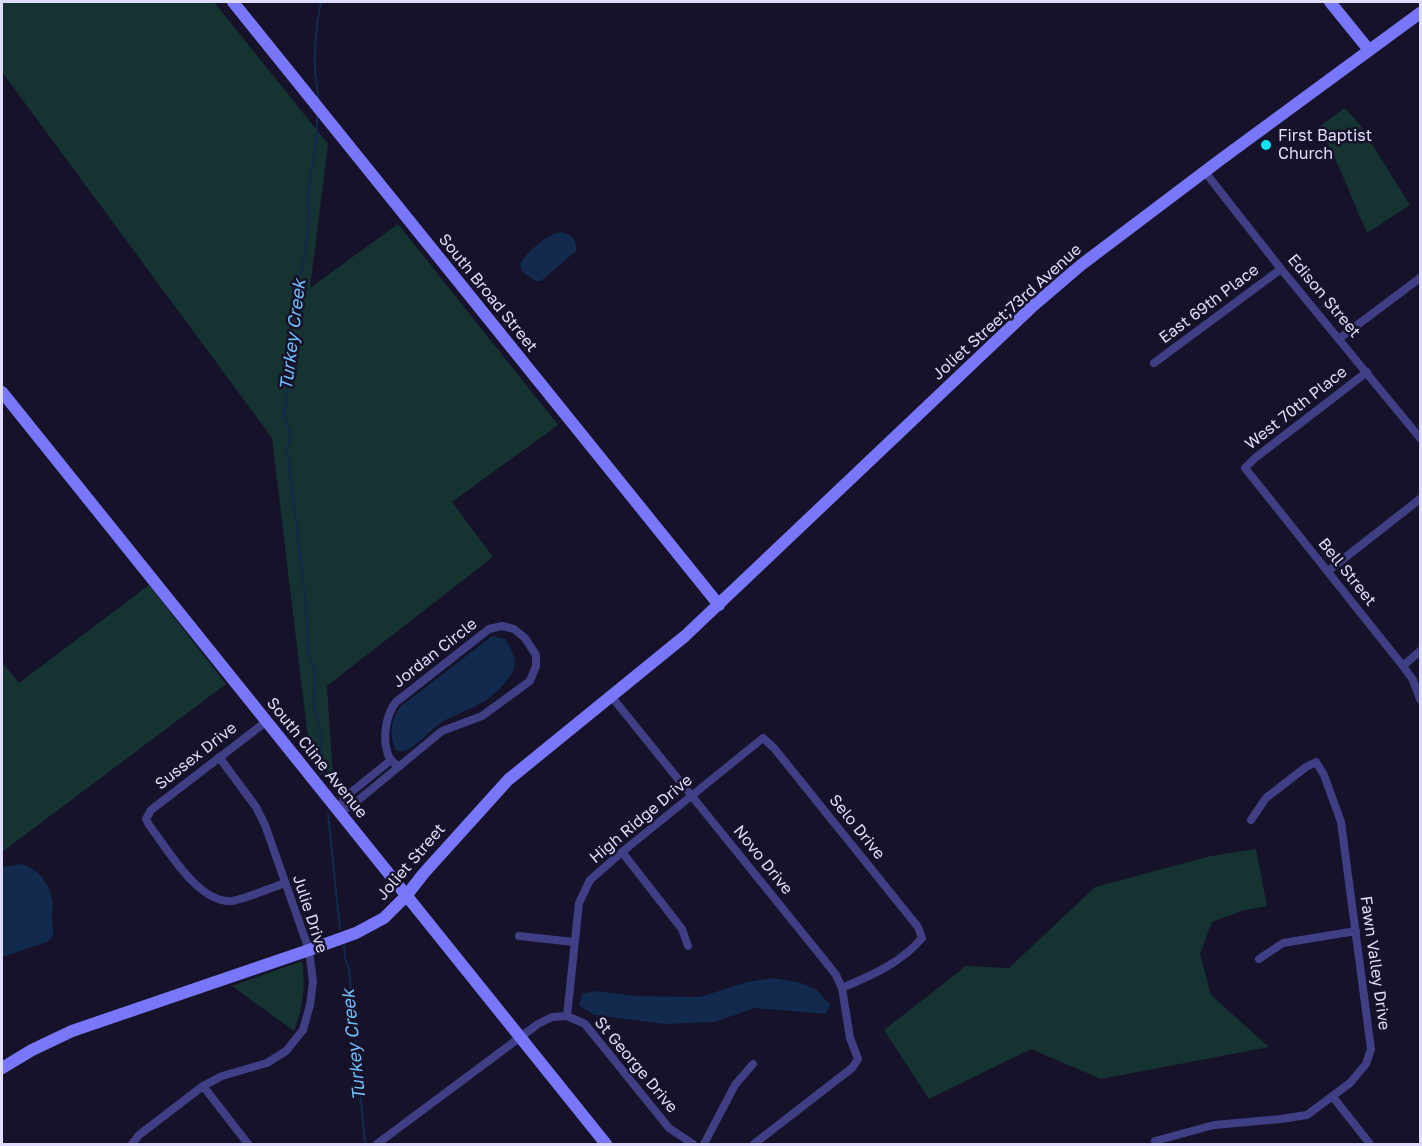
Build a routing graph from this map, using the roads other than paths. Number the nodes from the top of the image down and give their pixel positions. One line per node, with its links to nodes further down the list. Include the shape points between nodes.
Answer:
1 (233, 2): 16 (street, South Broad Street)
2 (1330, 2): 4 (street)
3 (1420, 13): 4 (street, Joliet Street;73rd Avenue)
4 (1369, 50): 5 (street, Joliet Street;73rd Avenue)
5 (1205, 172): 6 (street, Edison Street); 16 (street, Joliet Street;73rd Avenue, via 1033,306)
6 (1281, 269): 8 (street, Edison Street); 9 (street, East 69th Place)
7 (1420, 278): 8 (street)
8 (1340, 338): 10 (street, Edison Street)
9 (1154, 363)
10 (1367, 372): 12 (street, Edison Street); 13 (street, West 70th Place)
11 (2, 393): 21 (street, South Cline Avenue)
12 (1420, 438)
13 (1245, 468): 15 (street, Bell Street)
14 (1420, 499): 15 (street)
15 (1328, 571): 18 (street, Bell Street)
16 (719, 605): 19 (street, Joliet Street)
17 (1420, 651): 18 (street)
18 (1403, 666): 20 (street, Bell Street)
19 (611, 696): 26 (street, Novo Drive); 31 (street, Joliet Street, via 508,780)
20 (1420, 699)
21 (267, 721): 23 (street, Sussex Drive); 27 (street, South Cline Avenue)
22 (763, 738): 26 (street, High Ridge Drive); 38 (street, Selo Drive, via 918,927 922,938 901,958)
23 (219, 757): 30 (street, Julie Drive, via 266,825); 30 (street, Sussex Drive, via 152,810 146,819 149,825 200,890 214,897 231,901)
24 (391, 760): 25 (street); 25 (street, Jordan Circle, via 386,718 396,702 489,629 514,629 525,638 536,655 530,681 482,716 442,731); 27 (street, via 344,798)
25 (399, 767): 27 (street, Jordan Circle, via 350,807)
26 (692, 795): 29 (street, High Ridge Drive); 38 (street, Novo Drive)
27 (338, 810): 31 (street, South Cline Avenue)
28 (1251, 820): 32 (street, Fawn Valley Drive, via 1266,798 1316,762 1341,822)
29 (622, 852): 34 (street, High Ridge Drive, via 590,880 579,903); 35 (street, via 682,929)
30 (285, 883): 36 (street, Julie Drive)
31 (406, 896): 36 (street, Joliet Street, via 369,927); 40 (street, South Cline Avenue)
32 (1356, 931): 37 (street, via 1284,943); 44 (street, Fawn Valley Drive, via 1371,1049 1359,1073)
33 (519, 936): 34 (street)
34 (574, 942): 39 (street, High Ridge Drive)
35 (688, 946)
36 (309, 950): 42 (street, Joliet Street, via 72,1031); 43 (street, Julie Drive, via 313,982 303,1030 286,1051 267,1063)
37 (1259, 959)
38 (843, 988): 52 (street, Novo Drive, via 850,1038 858,1059 852,1068)
39 (567, 1016): 40 (street, via 552,1017); 50 (street, St George Drive, via 585,1024 669,1128)
40 (520, 1036): 48 (street); 49 (street, South Cline Avenue)
41 (753, 1064): 51 (street, via 735,1086)
42 (2, 1068)
43 (203, 1086): 46 (street, Julie Drive); 47 (street)
44 (1333, 1097): 45 (street, Fawn Valley Drive, via 1307,1115 1214,1125); 53 (street)
45 (1155, 1141)
46 (132, 1144)
47 (248, 1144)
48 (377, 1144)
49 (606, 1144)
50 (693, 1144)
51 (704, 1144)
52 (754, 1144)
53 (1370, 1144)

